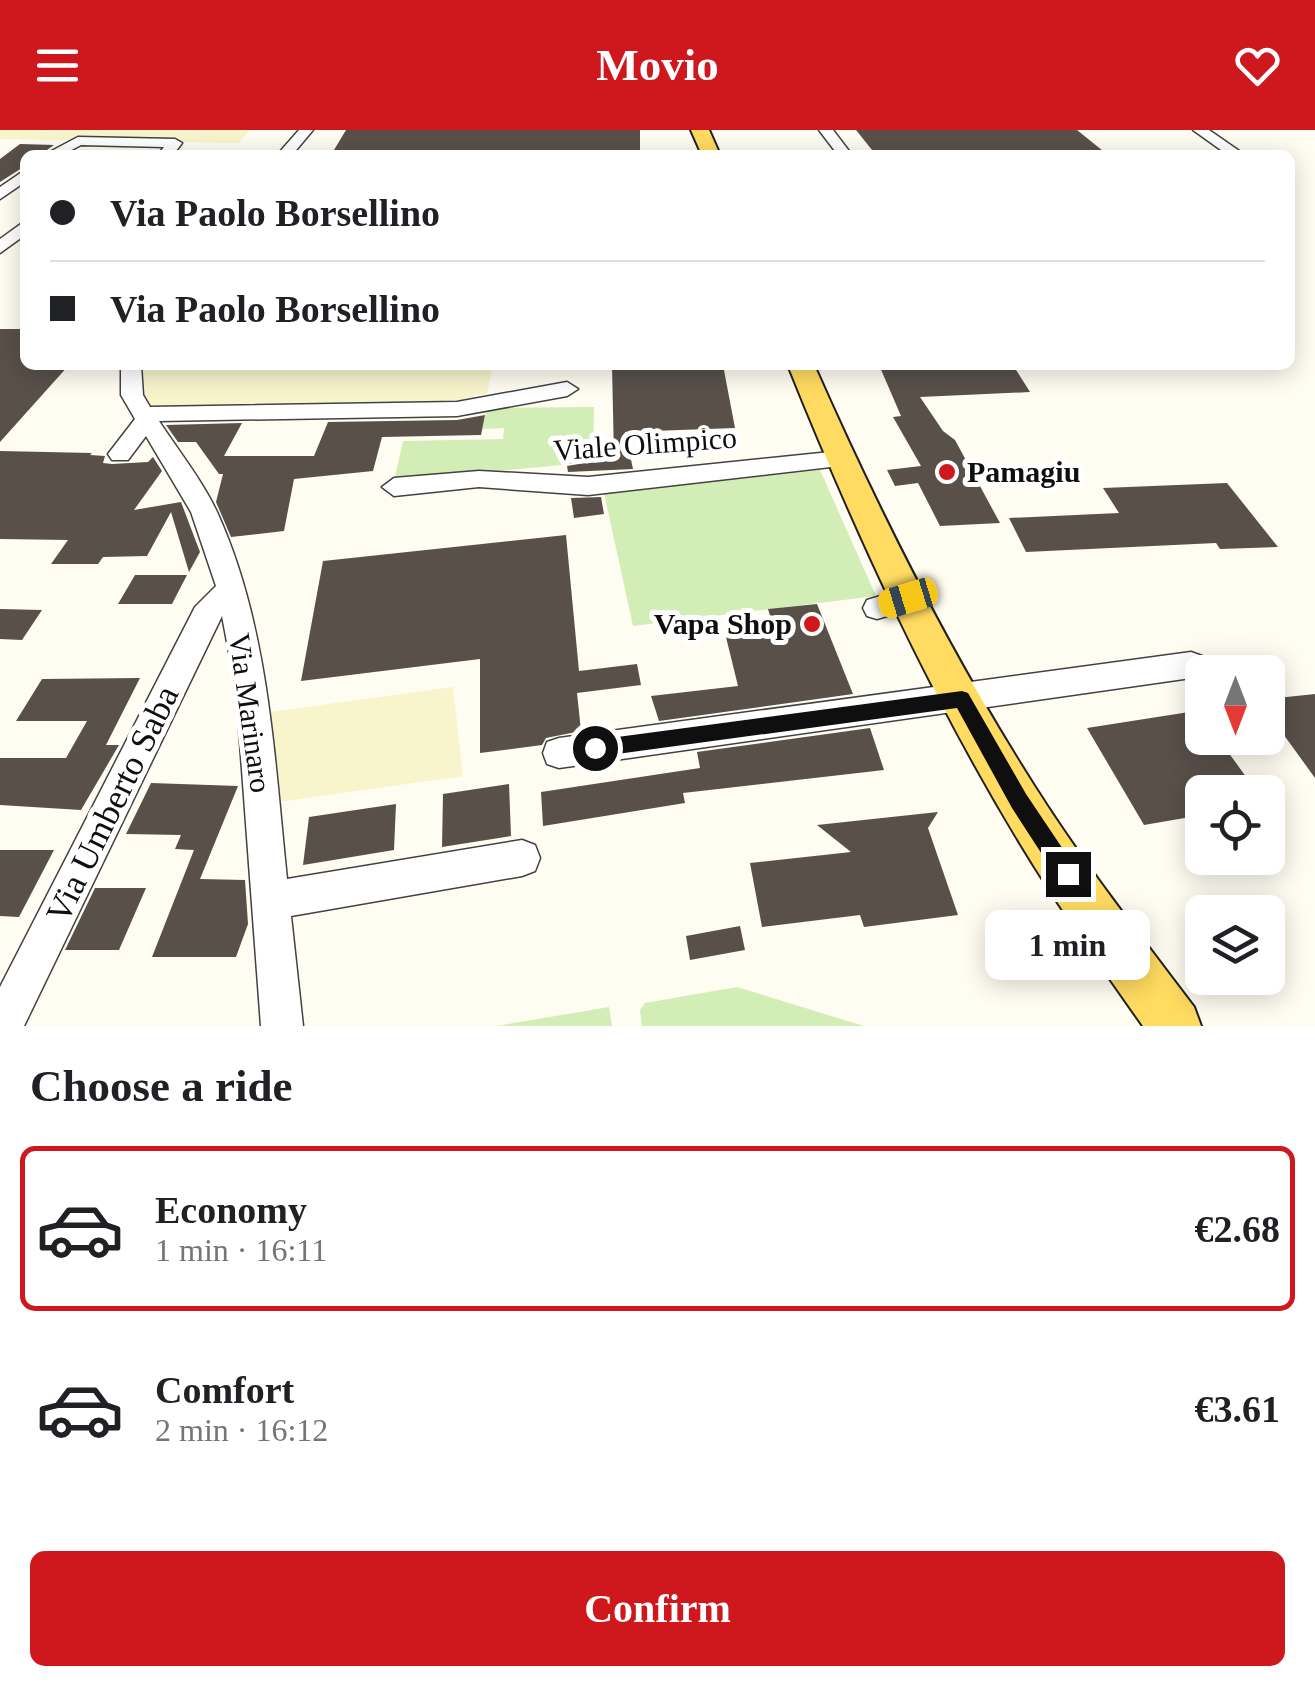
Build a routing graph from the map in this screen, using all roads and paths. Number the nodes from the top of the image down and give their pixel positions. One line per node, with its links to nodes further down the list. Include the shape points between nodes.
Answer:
1 (306, 130): 6 (street)
2 (826, 130): 7 (street)
3 (1200, 130): 8 (street)
4 (61, 150): 5 (street, via 78,141 175,143)
5 (169, 150)
6 (288, 150)
7 (841, 150)
8 (1230, 150)
9 (20, 181): 10 (street)
10 (4, 201)
11 (20, 230): 12 (street)
12 (0, 248)
13 (131, 370): 16 (street, Via Marinaro, via 132,395)
14 (802, 370): 18 (main road)
15 (567, 389): 16 (street, via 457,408)
16 (144, 418): 17 (street); 20 (street, Via Marinaro, via 204,510)
17 (120, 454)
18 (840, 459): 19 (street, Viale Olimpico, via 588,486 479,479); 22 (main road, via 893,603)
19 (394, 486)
20 (231, 589): 25 (street, Via Marinaro, via 251,689); 26 (street, Via Umberto Saba, via 205,615)
21 (1185, 666): 22 (street)
22 (962, 699): 23 (street); 28 (main road, via 1046,844)
23 (559, 754)
24 (522, 858): 25 (street)
25 (273, 900): 27 (street, Via Marinaro)
26 (2, 1026)
27 (282, 1026)
28 (1175, 1026)

